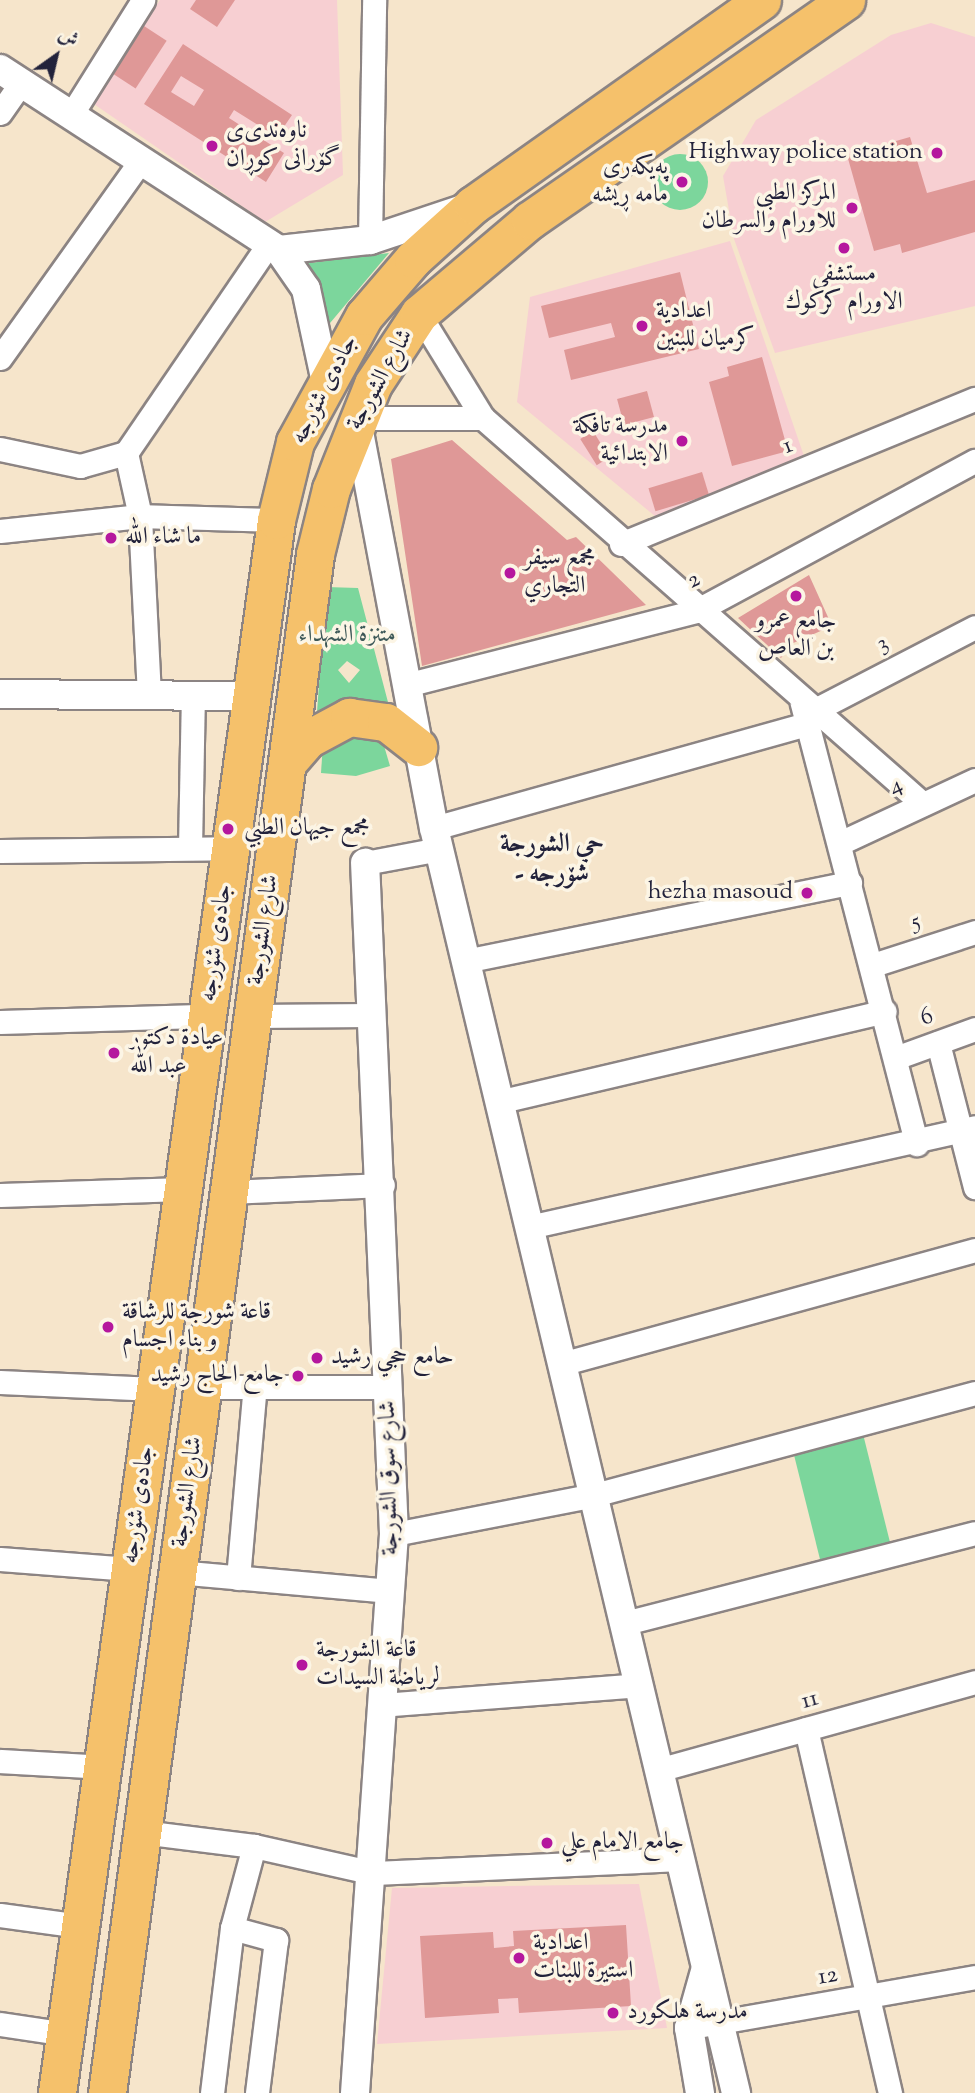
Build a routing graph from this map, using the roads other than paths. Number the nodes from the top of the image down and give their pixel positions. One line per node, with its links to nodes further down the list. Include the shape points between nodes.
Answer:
1 (143, 0): 8 (street)
2 (374, 0): 12 (street)
3 (762, 0): 6 (main road, جادەی شۆرجە)
4 (846, 0): 9 (main road, شارع الشورجة)
5 (10, 76): 7 (street); 8 (street)
6 (635, 90): 9 (main road); 11 (main road, جادەی شۆرجە)
7 (0, 113)
8 (71, 115): 10 (street)
9 (661, 129): 14 (main road, شارع الشورجة, via 530,220)
10 (141, 160): 13 (street); 15 (street)
11 (473, 205): 12 (street); 16 (main road, جادەی شۆرجە, via 364,316)
12 (370, 240): 13 (street)
13 (274, 247): 16 (street, via 306,289); 21 (street)
14 (419, 314): 18 (main road, شارع الشورجة, via 396,342); 19 (street)
15 (0, 358)
16 (325, 378): 24 (main road, جادەی شۆرجە, via 295,442)
17 (975, 399): 26 (street, 1)
18 (356, 418): 19 (street); 29 (street); 36 (main road, شارع الشورجة, via 315,554)
19 (483, 418): 26 (street)
20 (0, 449): 21 (street, via 80,466)
21 (126, 453): 23 (street)
22 (975, 461): 27 (street, 2)
23 (140, 516): 24 (street); 25 (street); 31 (street)
24 (275, 520): 33 (main road, جادەی شۆرجە)
25 (0, 531)
26 (621, 544): 27 (street)
27 (696, 611): 29 (street, 2); 34 (street)
28 (975, 627): 34 (street, 3)
29 (410, 684): 35 (street)
30 (0, 695): 31 (street)
31 (149, 695): 32 (street)
32 (193, 695): 33 (street); 41 (street)
33 (251, 695): 42 (main road, جادەی شۆرجە)
34 (808, 712): 38 (street); 39 (street, 3); 40 (street)
35 (418, 747): 36 (main road, via 386,722 349,717 308,739); 39 (street)
36 (287, 763): 52 (main road, شارع الشورجة)
37 (975, 780): 38 (street, 4)
38 (923, 804): 40 (street, 4)
39 (436, 838): 44 (street, 3); 47 (street)
40 (840, 843): 45 (street)
41 (190, 848): 42 (street); 43 (street)
42 (230, 848): 51 (main road, جادەی شۆرجە)
43 (0, 850)
44 (365, 863): 50 (street, شارع سوق الشورجة)
45 (850, 883): 47 (street); 48 (street)
46 (975, 932): 48 (street, 5)
47 (465, 961): 57 (street)
48 (873, 965): 49 (street)
49 (885, 1012): 56 (street); 57 (street)
50 (371, 1015): 52 (street); 60 (street, شارع سوق الشورجة)
51 (206, 1016): 52 (main road); 53 (street); 62 (main road, جادەی شۆرجە)
52 (253, 1016): 63 (main road, شارع الشورجة)
53 (0, 1022)
54 (975, 1029): 55 (street, 6)
55 (937, 1043): 56 (street, 6); 58 (street)
56 (898, 1057): 59 (street)
57 (502, 1101): 65 (street)
58 (967, 1130): 59 (street); 61 (street)
59 (917, 1144): 65 (street)
60 (383, 1185): 63 (street); 71 (street, شارع سوق الشورجة)
61 (975, 1187)
62 (183, 1189): 64 (street); 72 (main road, جادەی شۆرجە)
63 (229, 1192): 70 (main road, شارع الشورجة)
64 (0, 1195)
65 (530, 1227): 67 (street)
66 (975, 1250): 67 (street)
67 (561, 1364): 74 (street)
68 (0, 1381): 72 (street)
69 (255, 1385): 70 (street); 71 (street); 80 (street)
70 (202, 1387): 79 (main road, شارع الشورجة)
71 (389, 1387): 76 (street, شارع سوق الشورجة)
72 (155, 1389): 78 (main road, جادەی شۆرجە)
73 (975, 1393): 74 (street)
74 (594, 1495): 76 (street); 82 (street)
75 (975, 1533): 82 (street)
76 (394, 1534): 81 (street, شارع سوق الشورجة)
77 (0, 1559): 78 (street)
78 (130, 1569): 88 (main road, جادەی شۆرجە)
79 (177, 1572): 80 (street); 90 (main road, شارع الشورجة)
80 (237, 1578): 81 (street)
81 (390, 1591): 85 (street, شارع سوق الشورجة)
82 (625, 1623): 84 (street)
83 (975, 1682): 86 (street, 11)
84 (639, 1685): 85 (street); 89 (street)
85 (382, 1704): 93 (street, شارع سوق الشورجة)
86 (806, 1730): 89 (street, 11); 99 (street)
87 (0, 1761): 88 (street)
88 (103, 1767): 95 (main road, جادەی شۆرجە)
89 (658, 1770): 92 (street)
90 (142, 1832): 91 (street); 105 (main road, شارع الشورجة)
91 (254, 1846): 93 (street); 96 (street)
92 (680, 1859): 93 (street); 97 (street)
93 (374, 1873): 108 (street, شارع سوق الشورجة)
94 (0, 1915): 95 (street)
95 (80, 1926): 103 (main road, جادەی شۆرجە)
96 (232, 1928): 106 (street); 107 (street, via 276,1940)
97 (705, 1971): 100 (street); 102 (street)
98 (975, 1977): 99 (street, 12)
99 (867, 1996): 100 (street, 12); 111 (street)
100 (720, 2022): 102 (street, 12); 110 (street)
101 (0, 2024): 103 (street)
102 (689, 2028): 109 (street)
103 (65, 2034): 104 (main road, جادەی شۆرجە)
104 (57, 2093)
105 (107, 2093)
106 (212, 2093)
107 (257, 2093)
108 (355, 2093)
109 (700, 2093)
110 (736, 2093)
111 (890, 2093)

